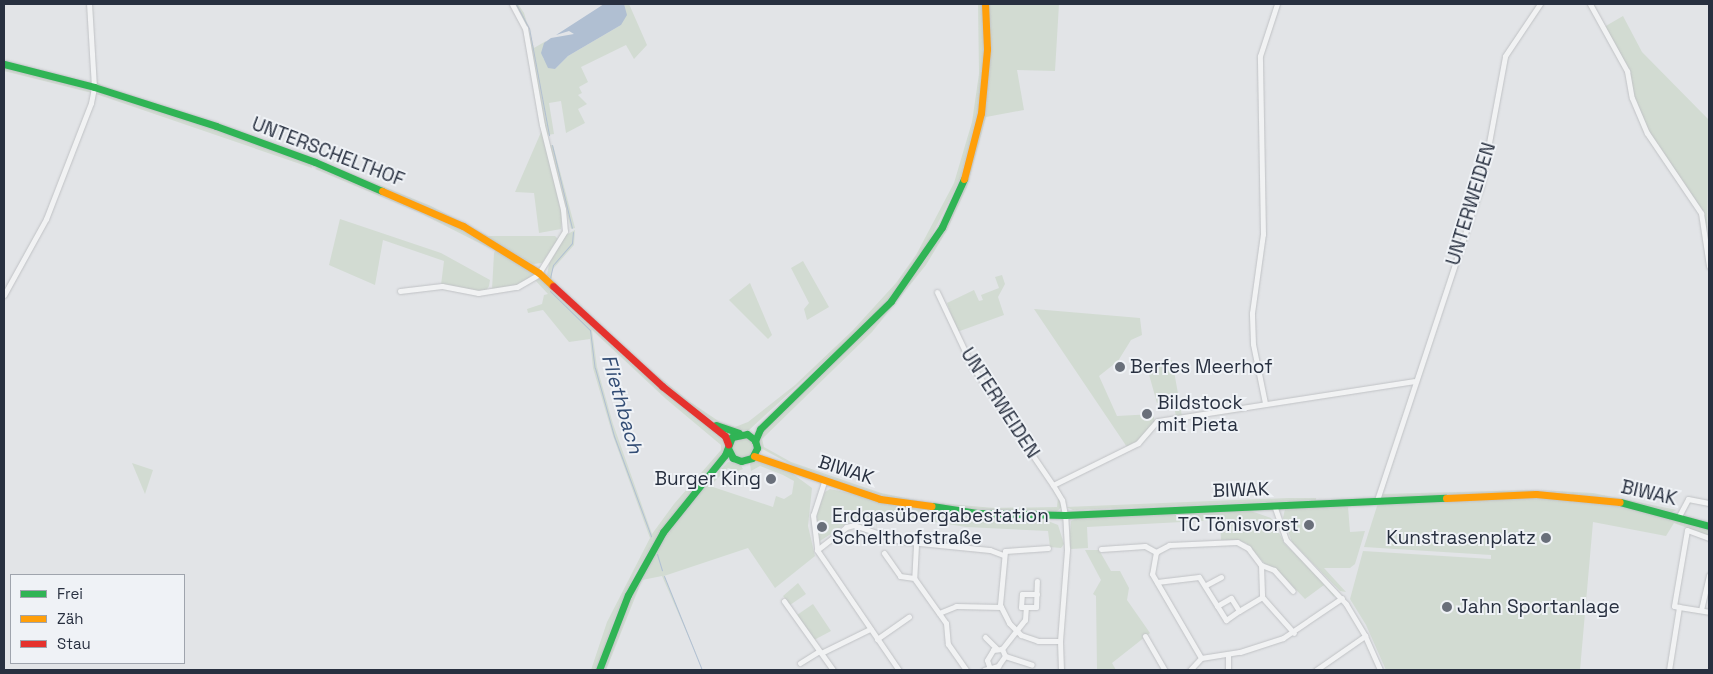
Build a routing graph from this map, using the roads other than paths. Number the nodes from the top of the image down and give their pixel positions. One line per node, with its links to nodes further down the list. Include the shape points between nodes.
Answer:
1 (89, 4): 8 (street)
2 (512, 4): 10 (street, via 525,28 542,125 563,209 565,231)
3 (985, 4): 14 (street, via 988,49 981,113 963,180 942,227 891,301)
4 (1277, 4): 16 (street, via 1260,56 1263,234 1252,312 1256,367)
5 (1540, 4): 15 (street, UNTERWEIDEN, via 1505,56 1481,186)
6 (1590, 4): 9 (street, via 1627,71 1632,98 1647,133 1701,213)
7 (4, 64): 8 (street, UNTERSCHELTHOF)
8 (94, 87): 10 (street, UNTERSCHELTHOF, via 234,133 393,194 463,226); 13 (street, via 91,103 46,219)
9 (1709, 266)
10 (537, 275): 11 (street, via 517,287 478,293 442,286); 17 (street, UNTERSCHELTHOF)
11 (400, 291)
12 (937, 292): 25 (street, UNTERWEIDEN, via 972,366)
13 (4, 295)
14 (810, 381): 18 (street, via 753,428); 19 (street, via 758,431)
15 (1414, 381): 16 (street); 27 (street, UNTERWEIDEN)
16 (1265, 403): 25 (street, via 1157,422 1138,443)
17 (698, 415): 18 (street, UNTERSCHELTHOF); 20 (street, UNTERSCHELTHOF, via 725,436)
18 (741, 433): 19 (street); 20 (street)
19 (756, 444): 21 (street); 23 (street, BIWAK)
20 (728, 446): 22 (street); 26 (street)
21 (754, 456): 22 (street, via 745,461); 23 (street, BIWAK)
22 (733, 458): 26 (street)
23 (778, 462): 24 (street, BIWAK)
24 (824, 482): 30 (street, BIWAK, via 880,499 941,510); 37 (street, via 813,515)
25 (1054, 485): 30 (street, UNTERWEIDEN)
26 (691, 496): 78 (street, via 663,532 637,576)
27 (1376, 500): 29 (street, BIWAK); 31 (street, BIWAK, via 1565,495 1627,503)
28 (1709, 502): 31 (street, via 1688,499)
29 (1274, 505): 30 (street, BIWAK); 51 (street, via 1286,540)
30 (1065, 515): 69 (street, UNTERWEIDEN, via 1067,549)
31 (1679, 516): 32 (street, BIWAK)
32 (1709, 526)
33 (1709, 538): 56 (street, via 1687,530 1674,606)
34 (916, 544): 37 (street, via 851,525); 40 (street, via 990,550); 44 (street)
35 (1048, 548): 40 (street, via 1010,548)
36 (1101, 549): 38 (street, via 1145,546)
37 (818, 550): 62 (street)
38 (1156, 552): 41 (street, via 1169,545 1237,542 1248,548); 46 (street, via 1152,565)
39 (884, 553): 44 (street, via 900,576)
40 (1003, 555): 54 (street)
41 (1261, 565): 48 (street, via 1274,570); 50 (street)
42 (1709, 575): 57 (street)
43 (1221, 577): 47 (street)
44 (914, 578): 60 (street)
45 (1037, 581): 49 (street)
46 (1157, 582): 47 (street, via 1199,577); 74 (street)
47 (1206, 585): 53 (street)
48 (1293, 591)
49 (1037, 594): 55 (street, via 1036,607); 55 (street, via 1022,594 1020,607)
50 (1262, 597): 58 (street); 64 (street)
51 (1342, 598): 64 (street); 66 (street)
52 (784, 601): 71 (street)
53 (1217, 606): 58 (street, via 1231,598); 58 (street, via 1226,620)
54 (1001, 607): 60 (street, via 956,606); 63 (street)
55 (1026, 607): 63 (street, via 1025,620)
56 (1679, 607): 57 (street); 88 (street)
57 (1701, 610): 59 (street)
58 (1238, 611)
59 (1709, 612)
60 (939, 613): 81 (street, via 947,626 948,644)
61 (909, 617): 68 (street)
62 (870, 629): 68 (street); 71 (street)
63 (1016, 632): 69 (street, via 1033,640); 70 (street)
64 (1294, 633): 72 (street)
65 (1145, 636): 83 (street)
66 (1365, 636): 86 (street); 87 (street)
67 (985, 638): 70 (street)
68 (877, 639): 80 (street)
69 (1060, 641): 82 (street, UNTERWEIDEN)
70 (999, 649): 73 (street); 77 (street, via 988,656)
71 (820, 652): 75 (street); 79 (street)
72 (1228, 654): 74 (street); 85 (street)
73 (1005, 656): 76 (street); 77 (street, via 998,666)
74 (1201, 658): 84 (street)
75 (800, 663)
76 (1032, 665)
77 (986, 668)
78 (599, 670)
79 (833, 670)
80 (898, 670)
81 (966, 670)
82 (1061, 670)
83 (1165, 670)
84 (1190, 670)
85 (1228, 670)
86 (1316, 670)
87 (1380, 670)
88 (1669, 670)

